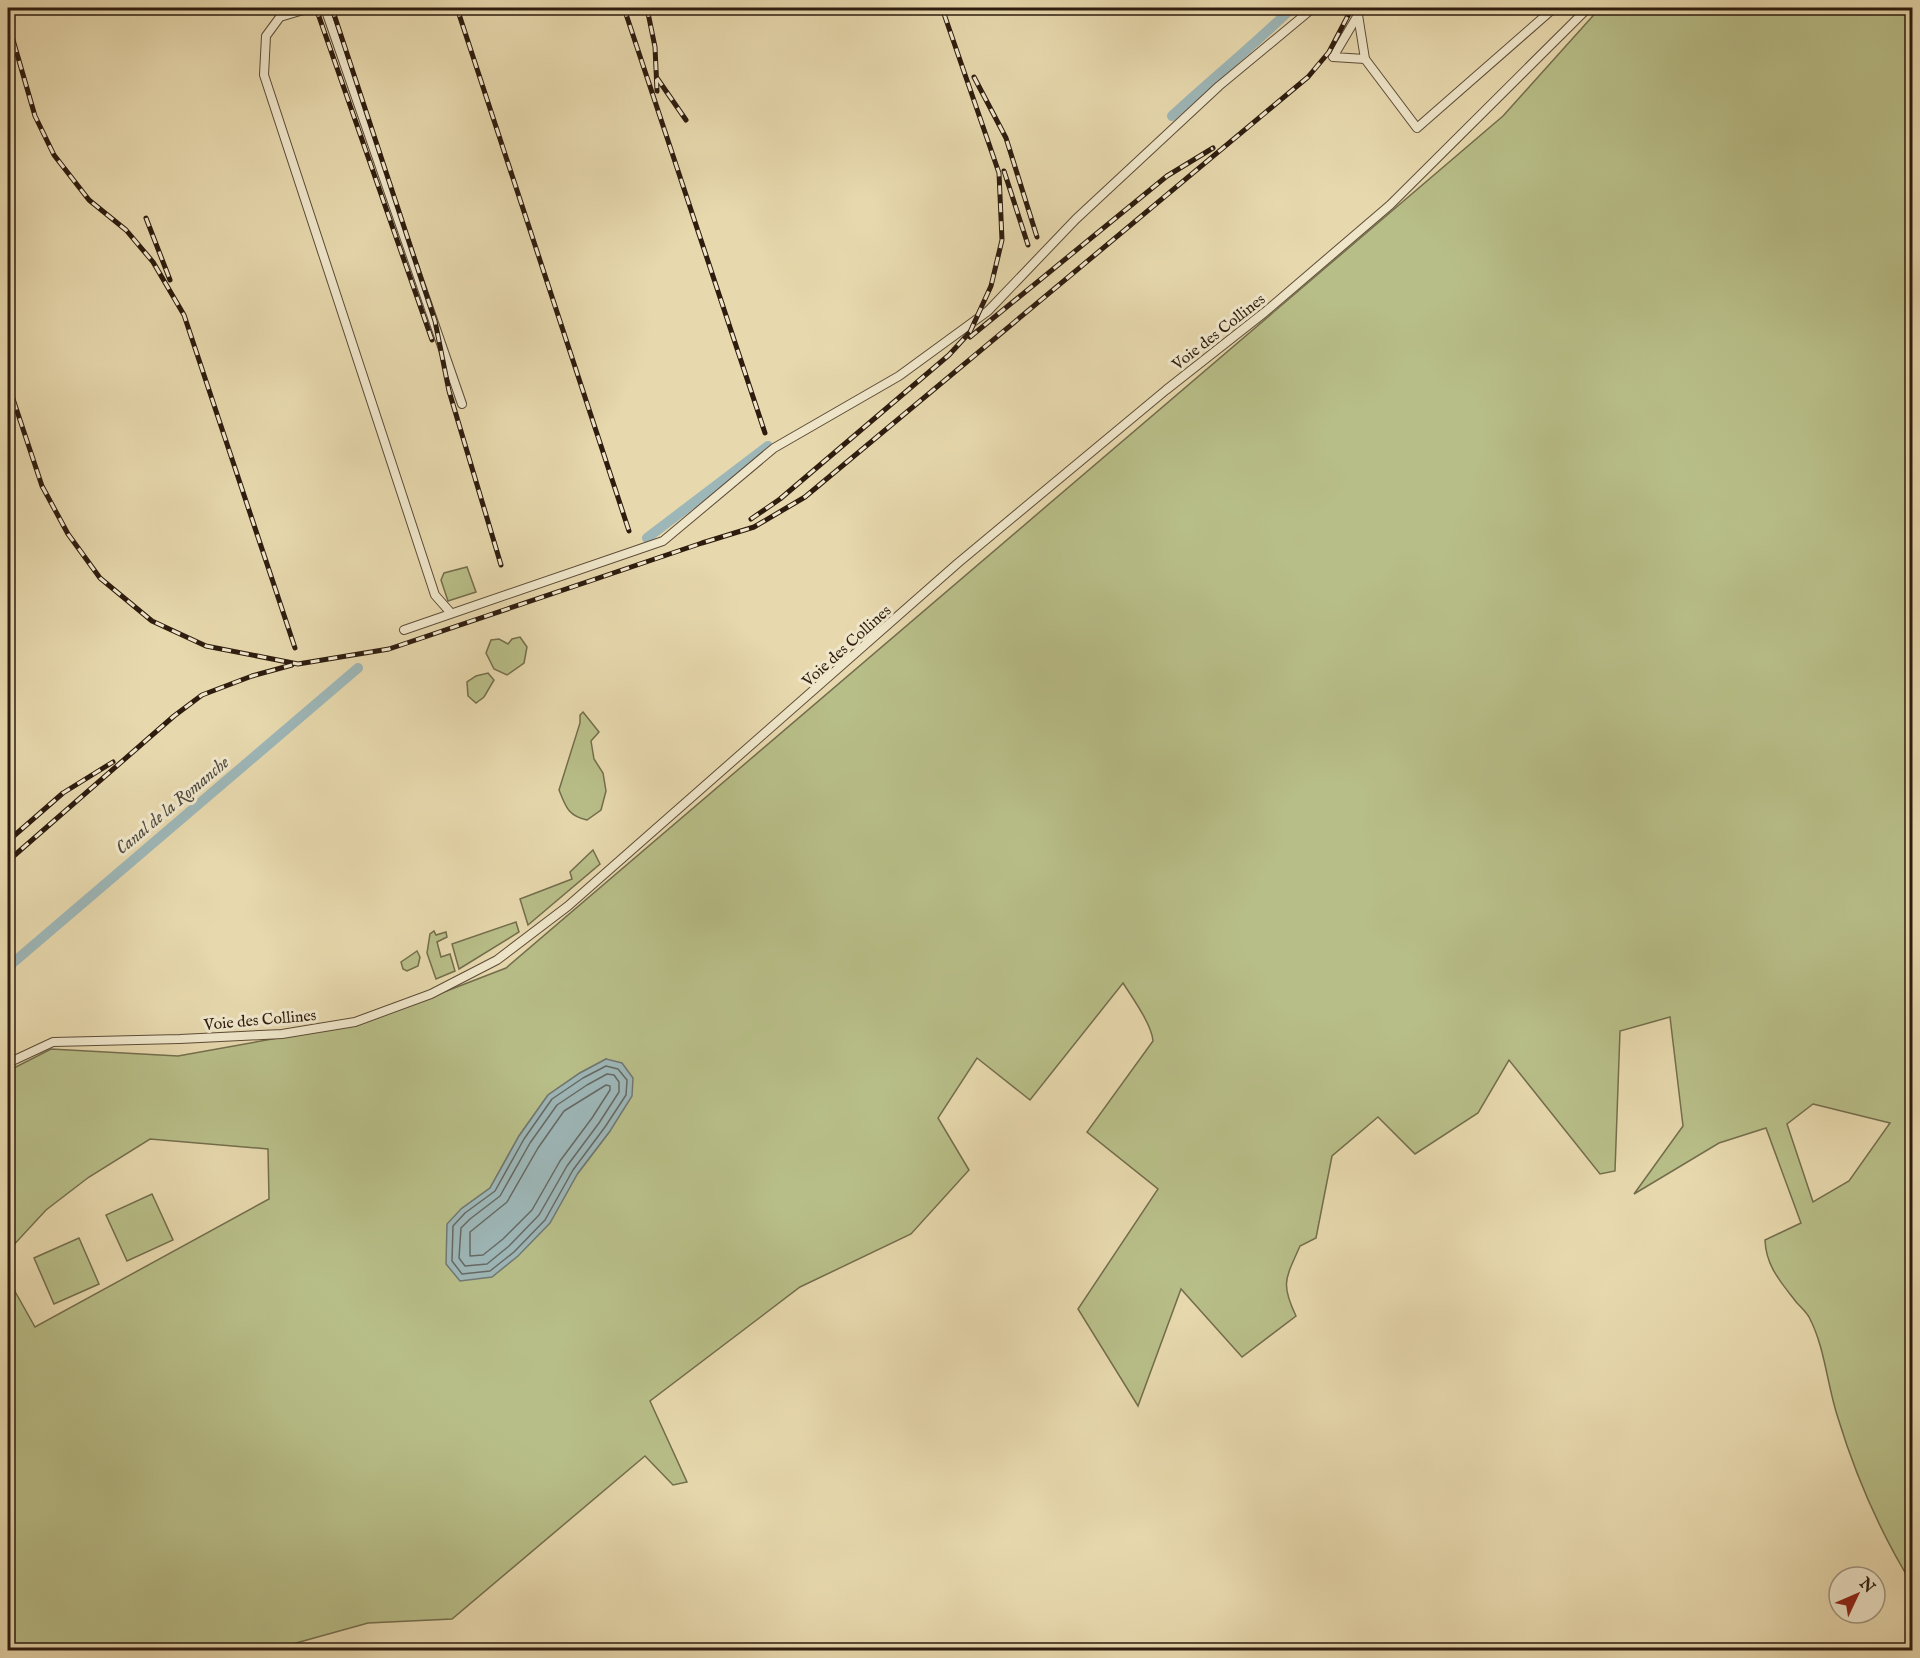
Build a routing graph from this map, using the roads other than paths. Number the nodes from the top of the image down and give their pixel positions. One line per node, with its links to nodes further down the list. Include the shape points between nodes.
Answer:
1 (310, 8): 9 (street, via 280,17 266,36 264,75 434,591)
2 (325, 8): 8 (street)
3 (1312, 8): 9 (street, via 1219,86 1076,219 988,311 899,376 774,448 663,541)
4 (1554, 8): 7 (street, via 1418,128)
5 (1588, 8): 11 (street, Voie des Collines, via 1390,206 958,563 568,906 497,960 431,994 355,1022 282,1034 53,1042)
6 (1358, 11): 7 (street); 7 (street, via 1333,57)
7 (1365, 59)
8 (462, 404)
9 (450, 612): 10 (street)
10 (404, 630)
11 (8, 1063)

